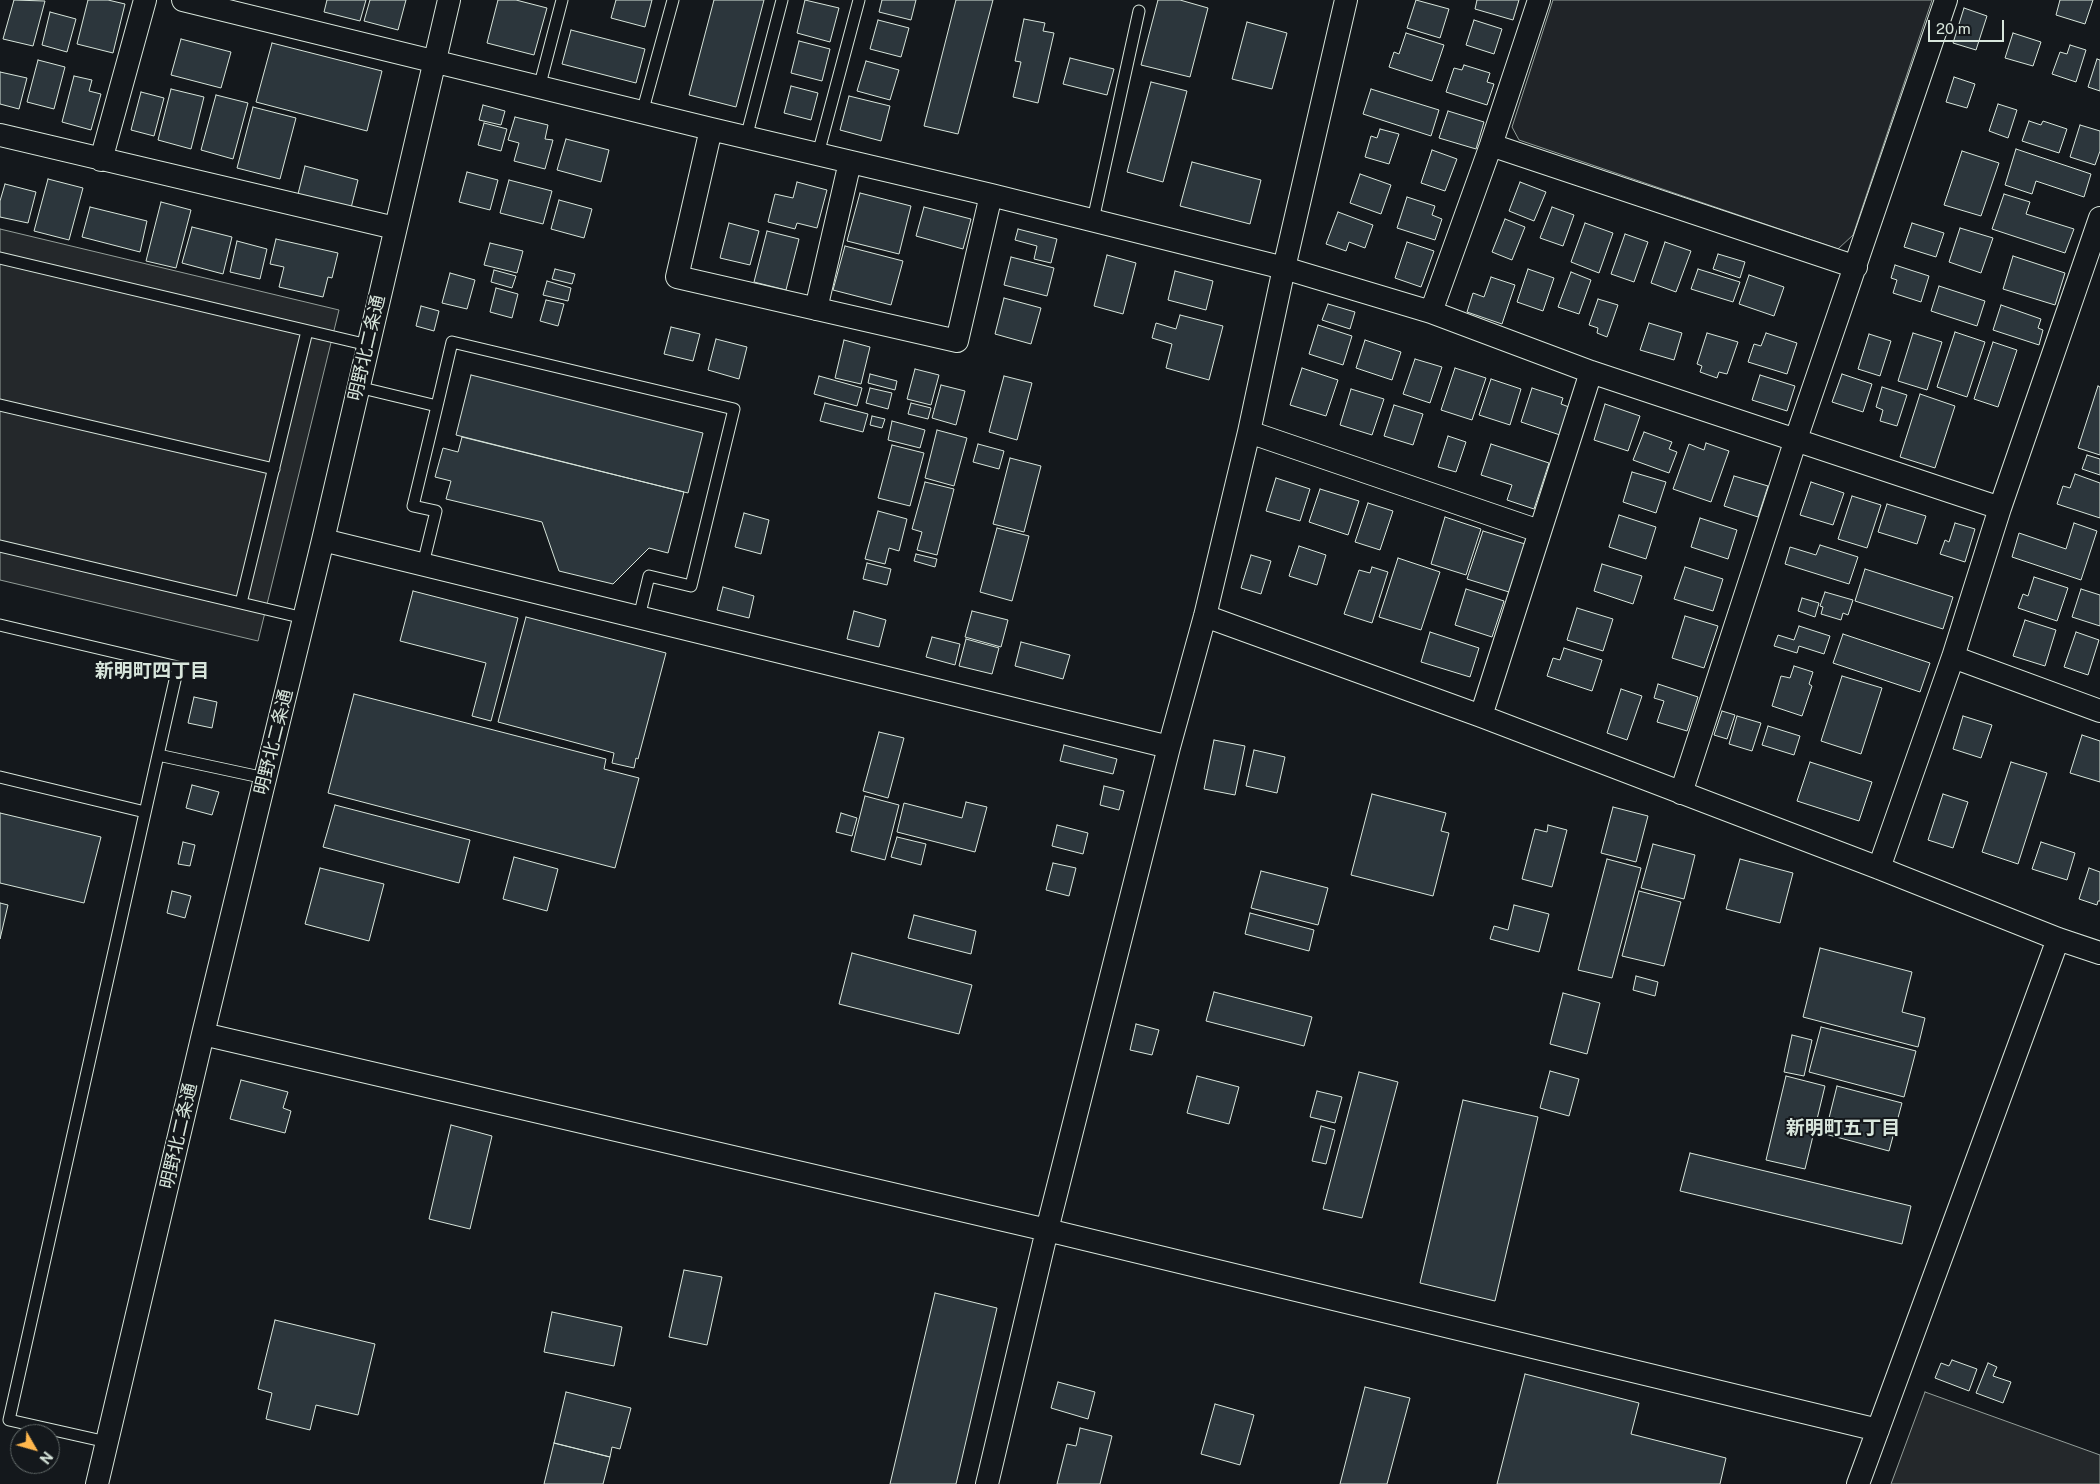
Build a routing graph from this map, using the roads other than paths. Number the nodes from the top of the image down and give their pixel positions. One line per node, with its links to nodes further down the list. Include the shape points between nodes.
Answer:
1 (145, 0): 20 (street)
2 (183, 0): 12 (street)
3 (449, 0): 12 (street, 明野北二条通)
4 (562, 0): 13 (lane)
5 (673, 0): 14 (lane)
6 (782, 0): 17 (lane)
7 (859, 0): 19 (lane)
8 (1346, 0): 28 (street)
9 (1539, 0): 18 (street)
10 (1946, 0): 27 (street)
11 (1139, 11): 24 (lane)
12 (434, 62): 13 (street); 25 (street, 明野北二条通)
13 (539, 88): 14 (street)
14 (642, 113): 15 (street)
15 (711, 129): 17 (street); 29 (street, via 677,277)
16 (0, 135): 20 (street)
17 (746, 138): 19 (street)
18 (1491, 145): 27 (street); 30 (street)
19 (818, 154): 21 (street)
20 (101, 160): 25 (street)
21 (850, 162): 22 (street); 29 (street)
22 (991, 195): 24 (street); 29 (street, via 958,341)
23 (2100, 218): 40 (street)
24 (1093, 220): 28 (street)
25 (395, 228): 32 (street, 明野北二条通)
26 (0, 258): 31 (lane)
27 (1856, 267): 38 (street)
28 (1284, 268): 30 (street); 37 (street)
29 (816, 309)
30 (1431, 312): 33 (street)
31 (307, 331): 32 (lane); 39 (lane)
32 (368, 345): 34 (street, 明野北二条通)
33 (1591, 372): 38 (street); 41 (street)
34 (358, 387): 36 (lane); 42 (street, 明野北二条通)
35 (0, 405): 39 (lane)
36 (437, 406): 44 (lane, via 413,506 436,511); 47 (lane, via 452,342 734,409 691,586 649,576)
37 (1249, 432): 41 (street); 46 (street)
38 (1796, 439): 40 (street); 57 (street)
39 (274, 469): 45 (lane)
40 (2000, 508): 50 (street)
41 (1539, 531): 52 (street)
42 (324, 540): 44 (street); 48 (street, 明野北二条通)
43 (0, 546): 45 (lane)
44 (423, 564): 47 (street)
45 (241, 603): 48 (lane)
46 (1205, 616): 52 (street); 53 (street)
47 (639, 617): 53 (street)
48 (304, 618): 56 (street, 明野北二条通)
49 (0, 625): 54 (lane, via 178,667)
50 (1953, 658): 51 (street); 59 (street)
51 (2100, 711)
52 (1481, 716): 57 (street)
53 (1168, 747): 63 (street)
54 (158, 754): 56 (lane); 58 (lane)
55 (0, 778): 58 (lane)
56 (265, 778): 62 (street, 明野北二条通)
57 (1681, 792): 59 (street)
58 (145, 812): 65 (lane, via 9,1420)
59 (1879, 868): 60 (street)
60 (2058, 938): 61 (street); 64 (street)
61 (2100, 953)
62 (203, 1034): 63 (street); 65 (street, 明野北二条通)
63 (1047, 1230): 64 (street); 67 (street)
64 (1878, 1430): 68 (street)
65 (107, 1442): 66 (street, 明野北二条通)
66 (97, 1484)
67 (987, 1484)
68 (1858, 1484)

